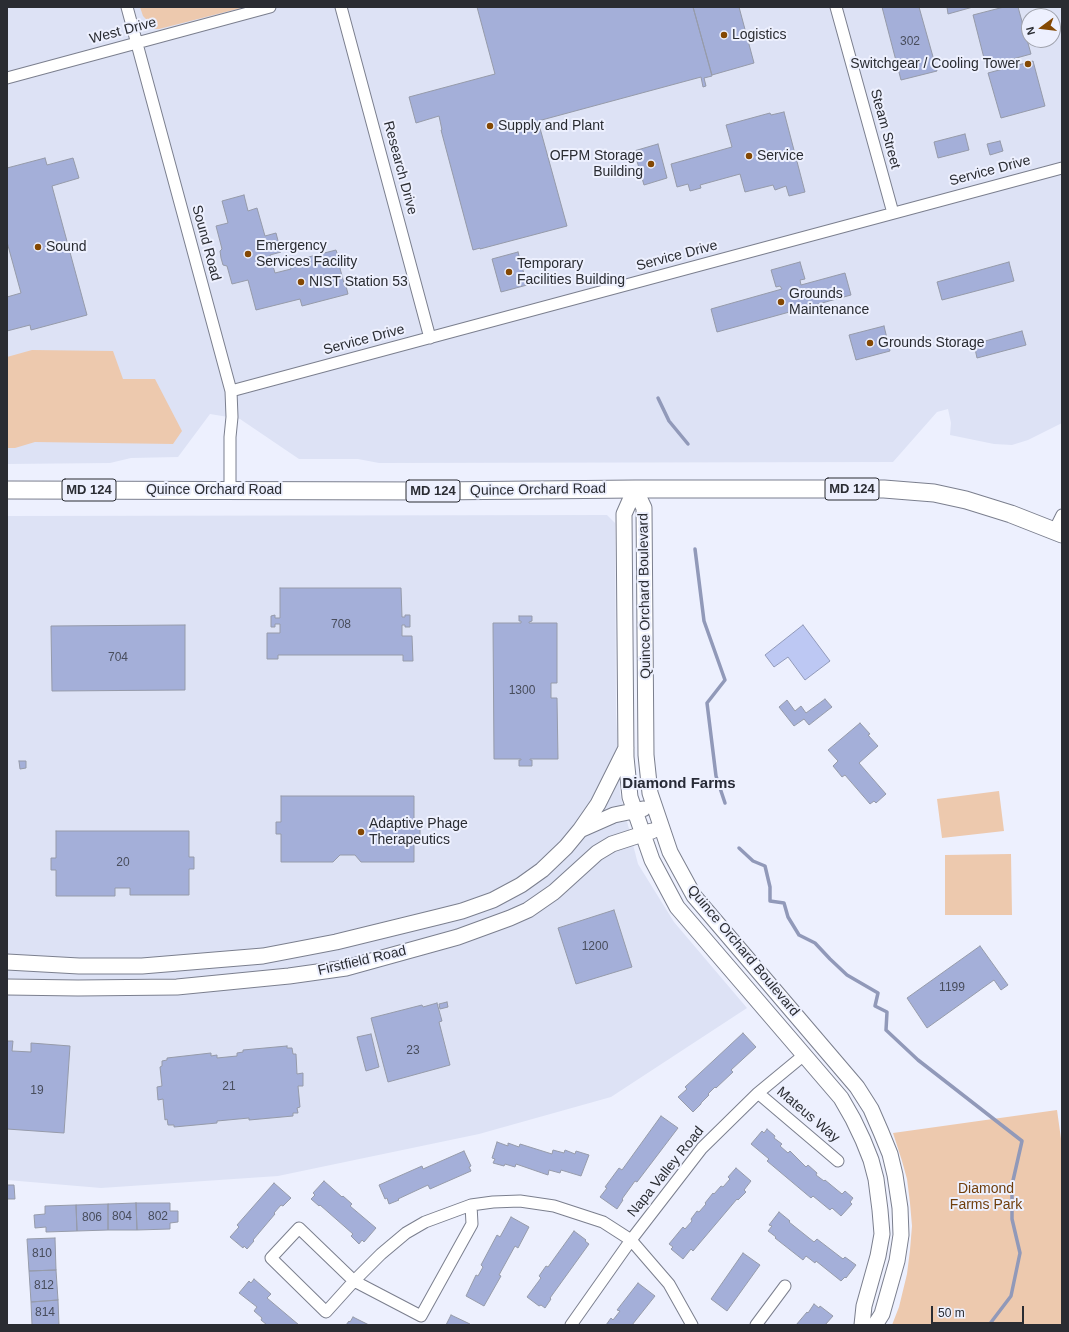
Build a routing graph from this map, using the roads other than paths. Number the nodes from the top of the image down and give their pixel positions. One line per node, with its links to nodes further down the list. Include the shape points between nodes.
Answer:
1 (127, 7): 5 (street, Sound Road)
2 (270, 7): 5 (street, West Drive)
3 (341, 7): 9 (street, Research Drive)
4 (836, 7): 8 (street, Steam Street)
5 (137, 43): 6 (street, West Drive); 10 (street, Sound Road)
6 (7, 78)
7 (1062, 168): 8 (street, Service Drive)
8 (893, 213): 9 (street, Service Drive)
9 (430, 338): 10 (street, Service Drive)
10 (231, 391): 13 (street, Sound Road)
11 (635, 488): 13 (main road, Quince Orchard Road / MD 124, via 434,491); 15 (main road, Quince Orchard Road / MD 124, via 884,489 934,493 1011,514); 16 (street, Quince Orchard Boulevard, via 624,514); 17 (street, Quince Orchard Boulevard, via 644,508 646,755)
12 (7, 490): 13 (main road, Quince Orchard Road / MD 124)
13 (230, 490)
14 (1062, 515): 15 (street)
15 (1058, 533)
16 (626, 747): 18 (street, Quince Orchard Boulevard, via 630,797); 20 (street, via 604,793)
17 (654, 806): 18 (street, Firstfield Road); 19 (street, Quince Orchard Boulevard)
18 (635, 812): 20 (street, Firstfield Road, via 614,815); 21 (street, Quince Orchard Boulevard)
19 (661, 829): 21 (street, Firstfield Road); 35 (street, Quince Orchard Boulevard, via 670,852 694,896 857,1087 881,1132 896,1175 901,1235 882,1314)
20 (580, 830): 22 (street, Firstfield Road, via 542,870 493,900 438,918 336,942 263,956 142,966)
21 (642, 834): 23 (street, Firstfield Road, via 612,844 597,853 554,892 528,910 458,937 346,968 178,987); 24 (street, Quince Orchard Boulevard, via 652,860 677,907)
22 (7, 962)
23 (7, 986)
24 (804, 1055): 25 (street, Napa Valley Road); 34 (street, Quince Orchard Boulevard, via 841,1098 871,1160 876,1179 882,1234 864,1306)
25 (758, 1093): 26 (street, Mateus Way); 28 (street, Napa Valley Road, via 702,1148)
26 (838, 1161)
27 (471, 1205): 28 (street, via 520,1201 554,1206 603,1222); 29 (street, via 425,1222 406,1233); 29 (street, via 472,1224 420,1316)
28 (631, 1240): 31 (street, Napa Valley Road); 32 (street, via 669,1284)
29 (354, 1281): 29 (street, via 299,1228 270,1258 326,1312)
30 (785, 1286): 33 (street)
31 (571, 1325)
32 (692, 1325)
33 (756, 1325)
34 (862, 1325)
35 (875, 1325)

